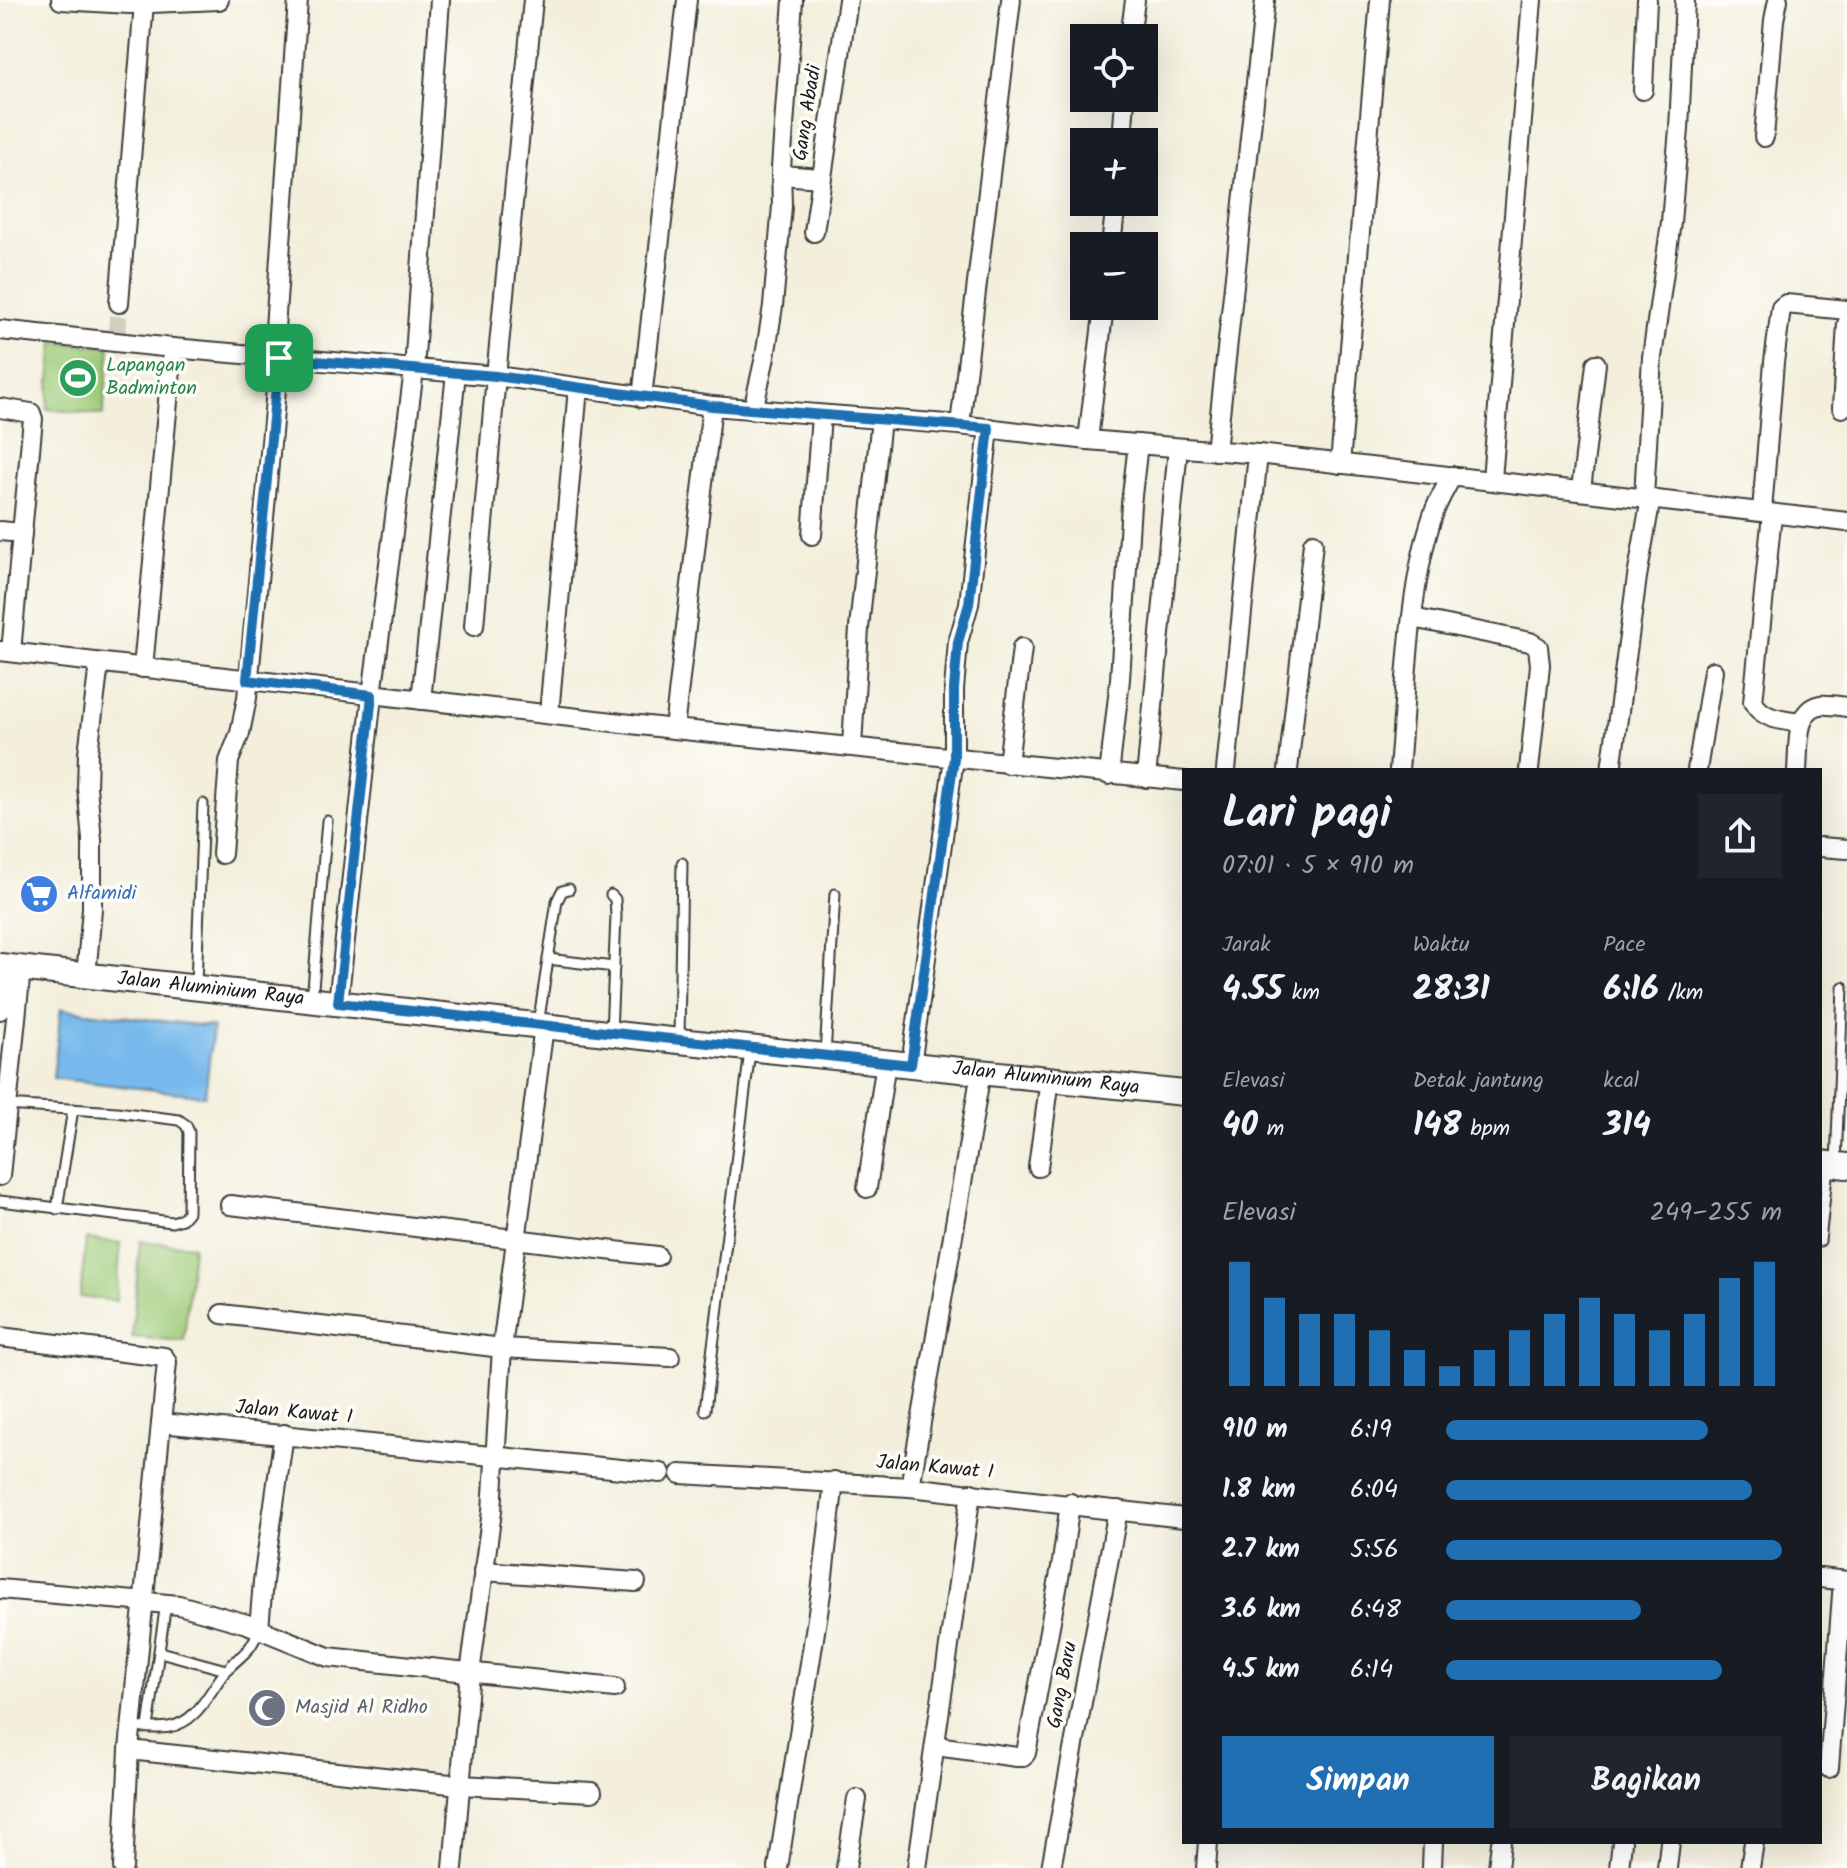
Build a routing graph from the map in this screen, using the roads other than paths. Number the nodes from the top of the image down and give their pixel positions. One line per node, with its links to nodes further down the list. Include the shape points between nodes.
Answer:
1 (61, 0): 18 (street)
2 (199, 0): 3 (street); 19 (street)
3 (219, 0)
4 (298, 0): 32 (street)
5 (440, 0): 34 (street)
6 (533, 0): 36 (street)
7 (687, 0): 38 (street)
8 (793, 0): 23 (street)
9 (848, 0): 24 (street, Gang Abadi)
10 (1011, 0): 45 (street)
11 (1135, 0): 20 (street)
12 (1265, 0): 50 (street)
13 (1380, 0): 52 (street)
14 (1532, 0): 54 (street)
15 (1647, 0): 21 (street)
16 (1685, 0): 56 (street, via 1671,222 1651,371)
17 (1778, 0): 22 (street)
18 (98, 1): 19 (street)
19 (144, 3): 26 (street)
20 (1132, 24)
21 (1643, 90)
22 (1764, 137)
23 (781, 175): 24 (street); 42 (street, via 773,306)
24 (821, 178): 25 (street, Gang Abadi)
25 (814, 232)
26 (119, 303)
27 (1847, 310): 57 (street, via 1786,304 1781,308)
28 (1102, 320): 47 (street)
29 (1847, 324): 41 (street)
30 (0, 330): 31 (street, via 116,338)
31 (173, 348): 32 (street); 68 (street)
32 (276, 358): 34 (street); 70 (street)
33 (1596, 364): 55 (street)
34 (414, 370): 35 (street); 71 (street)
35 (456, 373): 36 (street); 72 (street)
36 (496, 376): 37 (street); 64 (street)
37 (578, 388): 38 (street); 74 (street)
38 (642, 398): 39 (street)
39 (712, 406): 42 (street); 76 (street)
40 (0, 408): 60 (street, via 31,413 33,419)
41 (1842, 408)
42 (753, 410): 43 (street)
43 (821, 416): 44 (street); 61 (street)
44 (881, 419): 45 (street); 77 (street)
45 (960, 425): 46 (street)
46 (989, 428): 47 (street); 78 (street, via 969,604 958,642)
47 (1088, 440): 48 (street)
48 (1138, 444): 49 (street); 87 (street)
49 (1178, 448): 50 (street); 88 (street)
50 (1216, 451): 51 (street)
51 (1258, 454): 52 (street); 80 (street)
52 (1340, 464): 53 (street)
53 (1452, 476): 54 (street); 63 (street, via 1433,513)
54 (1492, 479): 55 (street)
55 (1581, 490): 56 (street)
56 (1648, 498): 57 (street); 84 (street)
57 (1767, 513): 58 (street); 75 (street, via 1753,702 1769,717)
58 (1847, 522)
59 (0, 531): 60 (street)
60 (22, 533): 66 (street)
61 (812, 535)
62 (1313, 543): 81 (street)
63 (1413, 618): 82 (street); 83 (street, via 1538,647)
64 (474, 626)
65 (1022, 648): 79 (street)
66 (6, 651): 67 (street)
67 (99, 664): 68 (street); 102 (street, via 88,753 92,895)
68 (143, 668): 70 (street)
69 (1713, 671): 85 (street)
70 (247, 680): 71 (street); 94 (street, via 244,715 229,761)
71 (372, 695): 72 (street); 106 (street)
72 (421, 700): 74 (street)
73 (1847, 707): 75 (street, via 1818,706)
74 (549, 714): 76 (street)
75 (1801, 723): 86 (street)
76 (674, 729): 77 (street)
77 (852, 746): 78 (street)
78 (954, 758): 79 (street); 114 (street)
79 (1008, 764): 87 (street)
80 (1226, 768)
81 (1288, 768)
82 (1399, 768)
83 (1529, 768)
84 (1611, 768)
85 (1697, 768)
86 (1797, 768)
87 (1109, 775): 88 (street)
88 (1146, 778): 89 (street)
89 (1182, 781)
90 (203, 804): 104 (lane)
91 (327, 821): 105 (lane)
92 (1822, 847): 93 (street)
93 (1847, 849)
94 (222, 854)
95 (682, 863): 110 (lane)
96 (569, 889): 99 (lane, via 558,898)
97 (835, 894): 112 (lane)
98 (611, 895): 101 (lane, via 616,916)
99 (548, 959): 101 (lane); 108 (lane)
100 (9, 967): 102 (main road, Jalan Aluminium Raya); 107 (street); 118 (street)
101 (614, 967): 109 (lane)
102 (86, 976): 104 (main road, Jalan Aluminium Raya)
103 (1843, 987): 120 (lane)
104 (196, 988): 105 (main road, Jalan Aluminium Raya)
105 (312, 1000): 106 (main road, Jalan Aluminium Raya)
106 (338, 1003): 108 (main road, Jalan Aluminium Raya)
107 (0, 1010)
108 (541, 1026): 109 (main road, Jalan Aluminium Raya); 128 (street)
109 (611, 1033): 110 (main road, Jalan Aluminium Raya)
110 (679, 1041): 111 (main road, Jalan Aluminium Raya)
111 (750, 1048): 112 (main road, Jalan Aluminium Raya); 134 (lane)
112 (825, 1057): 113 (main road, Jalan Aluminium Raya)
113 (886, 1062): 114 (main road, Jalan Aluminium Raya); 123 (street)
114 (911, 1065): 115 (main road, Jalan Aluminium Raya)
115 (981, 1072): 116 (main road, Jalan Aluminium Raya); 141 (street)
116 (1050, 1079): 117 (main road, Jalan Aluminium Raya); 121 (street)
117 (1182, 1093)
118 (4, 1105): 119 (lane); 122 (street)
119 (73, 1109): 126 (lane); 126 (lane, via 186,1125 188,1212 172,1222)
120 (1833, 1164): 127 (lane)
121 (1038, 1167)
122 (0, 1176)
123 (867, 1188)
124 (0, 1201): 126 (lane)
125 (230, 1205): 128 (street)
126 (57, 1209)
127 (1822, 1229)
128 (517, 1239): 129 (street); 132 (street)
129 (657, 1256)
130 (222, 1314): 132 (street)
131 (0, 1337): 135 (street, via 164,1357 168,1369)
132 (502, 1348): 133 (street); 137 (street)
133 (670, 1357)
134 (705, 1410)
135 (161, 1423): 136 (street, Jalan Kawat I); 151 (street)
136 (284, 1434): 137 (street, Jalan Kawat I); 153 (street)
137 (496, 1456): 138 (street, Jalan Kawat I); 146 (street)
138 (661, 1473)
139 (680, 1474): 140 (street, Jalan Kawat I)
140 (834, 1481): 141 (street, Jalan Kawat I); 173 (street)
141 (910, 1487): 142 (street, Jalan Kawat I)
142 (971, 1493): 143 (street, Jalan Kawat I); 159 (street)
143 (1070, 1503): 144 (street, Jalan Kawat I); 159 (street, via 1026,1753 1017,1757)
144 (1118, 1510): 145 (street, Jalan Kawat I); 176 (street, Gang Baru)
145 (1182, 1518)
146 (483, 1571): 149 (street); 156 (street)
147 (1822, 1578): 148 (street)
148 (1845, 1581): 161 (street)
149 (636, 1582)
150 (0, 1589): 151 (street)
151 (146, 1601): 152 (street); 158 (street)
152 (166, 1603): 153 (street); 154 (lane)
153 (259, 1629): 155 (lane, via 252,1647); 156 (street, via 328,1657)
154 (160, 1652): 155 (lane); 158 (lane)
155 (226, 1670): 158 (lane, via 186,1720 169,1727)
156 (470, 1673): 157 (street); 162 (street)
157 (615, 1688)
158 (140, 1727): 160 (street)
159 (936, 1746): 175 (street)
160 (129, 1750): 162 (street); 171 (street)
161 (1829, 1768)
162 (460, 1785): 163 (street); 172 (street)
163 (592, 1792)
164 (857, 1799): 174 (street)
165 (1208, 1844): 177 (street)
166 (1433, 1844): 178 (street)
167 (1501, 1844): 179 (street)
168 (1622, 1844): 180 (street)
169 (1670, 1844): 181 (street)
170 (1754, 1844): 182 (street)
171 (123, 1868)
172 (453, 1868)
173 (778, 1868)
174 (846, 1868)
175 (917, 1868)
176 (1051, 1868)
177 (1206, 1868)
178 (1432, 1868)
179 (1498, 1868)
180 (1619, 1868)
181 (1667, 1868)
182 (1750, 1868)

